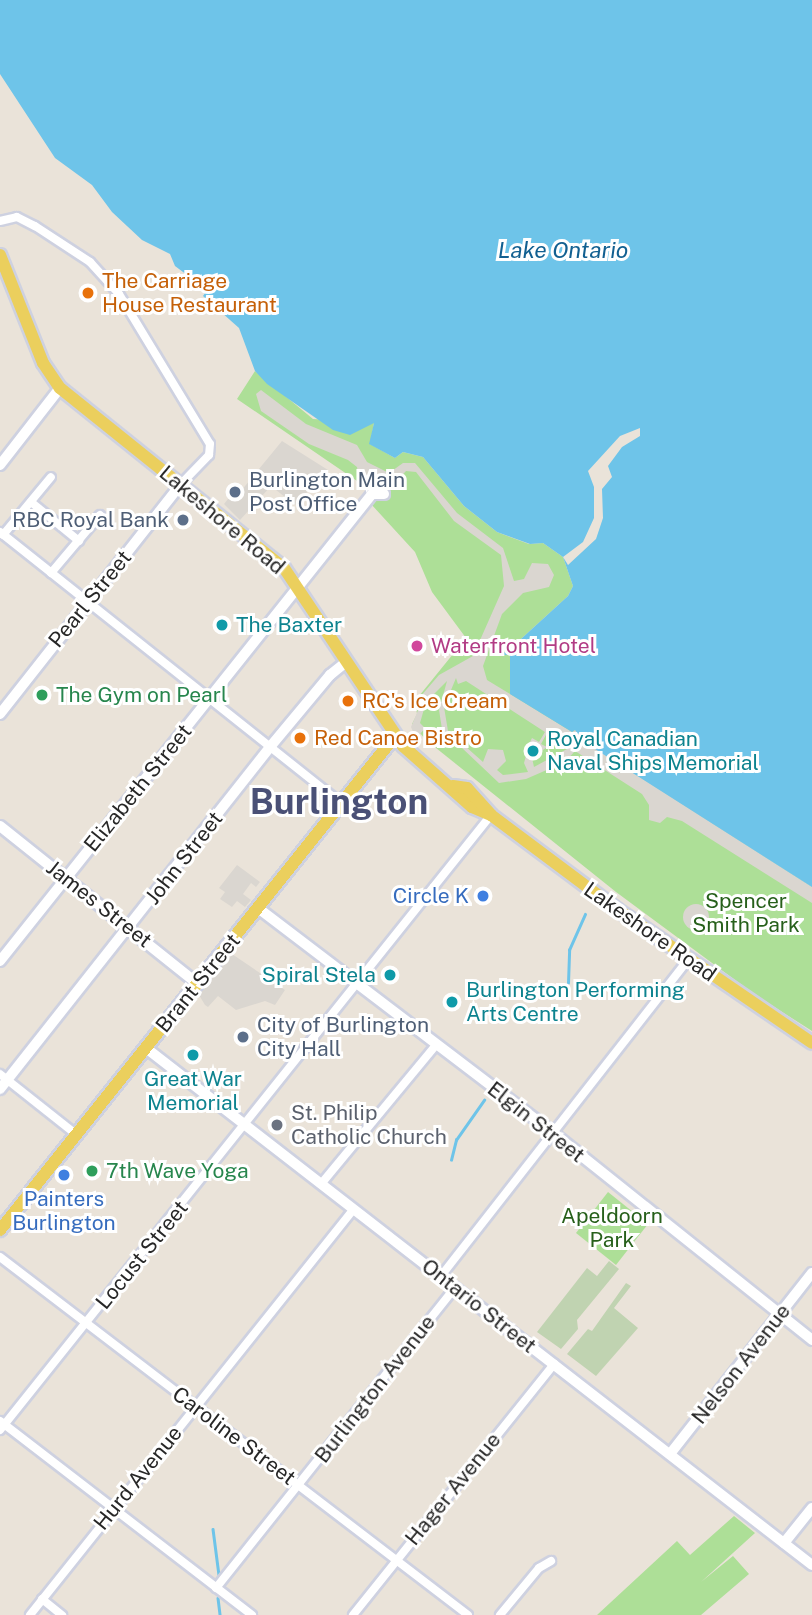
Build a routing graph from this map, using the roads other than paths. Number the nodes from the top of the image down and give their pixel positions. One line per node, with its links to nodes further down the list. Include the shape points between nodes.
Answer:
1 (0, 221): 6 (street, via 17,217 35,226 90,262 119,295 210,443 208,455)
2 (0, 255): 3 (main road, Lakeshore Road, via 43,363)
3 (60, 388): 4 (street); 6 (main road, Lakeshore Road)
4 (0, 465)
5 (51, 477): 8 (street)
6 (181, 484): 13 (main road, Lakeshore Road, via 284,568); 14 (street, Pearl Street)
7 (384, 495): 13 (street, Elizabeth Street, via 372,494)
8 (31, 502): 10 (street); 11 (street)
9 (100, 515): 11 (street)
10 (2, 533): 12 (street)
11 (79, 541): 12 (street)
12 (51, 573): 14 (street)
13 (297, 587): 15 (main road, Lakeshore Road); 16 (street, Elizabeth Street)
14 (88, 603): 16 (street); 17 (street, Pearl Street)
15 (345, 663): 18 (main road, Lakeshore Road); 19 (street, John Street)
16 (209, 699): 19 (street); 23 (street, Elizabeth Street)
17 (0, 714)
18 (395, 736): 20 (main road, Brant Street); 21 (main road, Lakeshore Road, via 472,807)
19 (270, 747): 20 (street); 25 (street, John Street)
20 (340, 802): 24 (main road, Brant Street)
21 (491, 815): 26 (main road, Lakeshore Road); 29 (street, Locust Street)
22 (0, 826): 23 (street, James Street)
23 (66, 877): 25 (street, James Street); 27 (street, Elizabeth Street)
24 (258, 908): 28 (main road, Brant Street); 29 (street, Elgin Street)
25 (130, 927): 28 (street, James Street); 33 (street, John Street)
26 (689, 959): 30 (main road, Lakeshore Road); 35 (street)
27 (0, 961)
28 (197, 983): 32 (main road, Brant Street)
29 (357, 987): 31 (street, Elgin Street); 34 (street, Locust Street)
30 (812, 1043)
31 (435, 1046): 35 (street, Elgin Street); 37 (street)
32 (146, 1048): 34 (street, Ontario Street); 36 (main road, Brant Street)
33 (2, 1081): 36 (street)
34 (245, 1126): 37 (street, Ontario Street); 45 (street, Locust Street)
35 (553, 1133): 42 (street); 44 (street, Elgin Street)
36 (78, 1135): 39 (main road, Brant Street)
37 (321, 1184): 38 (street, Ontario Street)
38 (353, 1210): 42 (street, Ontario Street); 48 (street, Hurd Avenue)
39 (0, 1230)
40 (0, 1257): 45 (street, Caroline Street)
41 (812, 1273): 44 (street, Nelson Avenue)
42 (442, 1276): 43 (street, Ontario Street)
43 (455, 1287): 47 (street, Ontario Street); 51 (street, Burlington Avenue)
44 (779, 1316): 46 (street, Elgin Street); 50 (street, Nelson Avenue)
45 (87, 1325): 48 (street, Caroline Street); 49 (street, Locust Street)
46 (812, 1340)
47 (554, 1364): 50 (street, Ontario Street); 55 (street, Hager Avenue)
48 (195, 1407): 51 (street, Caroline Street); 52 (street, Hurd Avenue)
49 (1, 1425): 52 (street)
50 (670, 1454): 54 (street, Ontario Street)
51 (299, 1485): 55 (street, Caroline Street); 58 (street, Burlington Avenue)
52 (114, 1508): 58 (street); 59 (street, Hurd Avenue)
53 (812, 1508): 54 (street)
54 (784, 1543): 57 (street, Ontario Street)
55 (396, 1560): 63 (street, Hager Avenue); 64 (street, Caroline Street)
56 (551, 1561): 65 (street, via 539,1568)
57 (812, 1565)
58 (216, 1588): 62 (street)
59 (42, 1599): 60 (street, Hurd Avenue); 61 (street)
60 (30, 1615)
61 (62, 1615)
62 (252, 1615)
63 (353, 1615)
64 (468, 1615)
65 (500, 1615)

